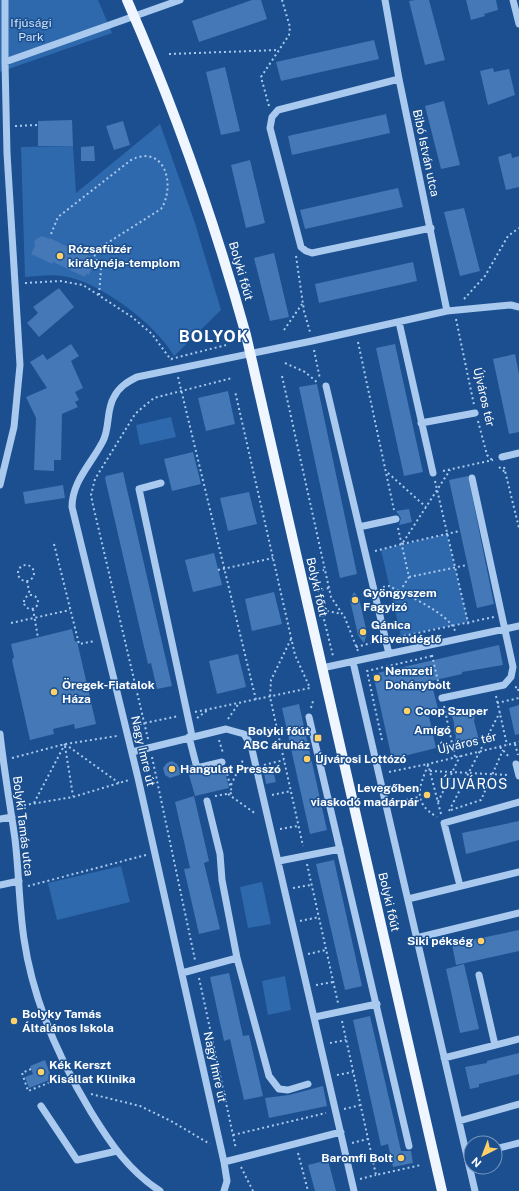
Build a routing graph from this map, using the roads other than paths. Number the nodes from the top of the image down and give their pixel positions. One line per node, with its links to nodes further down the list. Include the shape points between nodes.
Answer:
1 (5, 0): 8 (street)
2 (127, 0): 6 (main road, Bolyki főút)
3 (180, 0): 6 (street)
4 (385, 0): 9 (street, Bibó István utca)
5 (513, 0): 7 (street)
6 (135, 17): 8 (street); 15 (main road, Bolyki főút, via 169,97 200,183 225,258)
7 (519, 24)
8 (5, 62): 10 (street)
9 (399, 79): 11 (street, Bibó István utca); 11 (street, via 278,110 272,117 270,128 301,247 306,251 312,253)
10 (3, 83): 24 (street, via 20,365 14,427)
11 (431, 228): 13 (street, Bibó István utca)
12 (516, 305): 13 (street, Nagy Imre út)
13 (447, 311): 14 (street, Nagy Imre út)
14 (398, 322): 15 (street, Nagy Imre út); 18 (street)
15 (250, 354): 31 (main road, Bolyki főút); 36 (street, Nagy Imre út, via 137,377 120,388 113,398 104,441 78,481 72,499 74,517)
16 (326, 386): 26 (street)
17 (476, 413): 18 (street)
18 (422, 423): 21 (street)
19 (519, 453): 20 (street)
20 (502, 457)
21 (433, 473)
22 (472, 478): 28 (street)
23 (161, 483): 35 (street, via 139,489)
24 (0, 485)
25 (396, 519): 26 (street)
26 (359, 527): 29 (street)
27 (519, 626): 28 (street)
28 (506, 629): 29 (street); 32 (street, via 514,667 511,678 504,685)
29 (389, 654): 30 (street)
30 (353, 662): 31 (street); 52 (street)
31 (322, 668): 78 (main road, Bolyki főút)
32 (442, 698)
33 (309, 717): 46 (street)
34 (0, 734): 44 (street, Bolyki Tamás utca)
35 (191, 737): 36 (street); 39 (street); 47 (street, via 220,730 232,730 245,735 252,745)
36 (132, 752): 56 (street, Nagy Imre út)
37 (517, 761): 41 (street)
38 (222, 762): 39 (street)
39 (197, 768): 40 (street)
40 (188, 770)
41 (519, 776)
42 (207, 801): 55 (street, via 220,854 222,880)
43 (519, 802): 51 (street, via 444,823)
44 (12, 817): 45 (street); 50 (street, Bolyki Tamás utca)
45 (0, 819)
46 (340, 849): 47 (street); 58 (street)
47 (279, 861): 59 (street)
48 (519, 872): 51 (street)
49 (0, 885): 50 (street)
50 (19, 885): 72 (street, Bolyki Tamás utca, via 24,937 33,983 49,1030 70,1075)
51 (460, 886): 52 (street)
52 (408, 899): 54 (street)
53 (519, 913): 54 (street)
54 (416, 938): 62 (street)
55 (237, 958): 56 (street); 63 (street, via 269,1076 279,1089 288,1090)
56 (182, 973): 73 (street, Nagy Imre út)
57 (479, 975): 61 (street)
58 (376, 1004): 59 (street); 70 (street)
59 (315, 1017): 67 (street)
60 (519, 1039): 61 (street)
61 (495, 1046): 62 (street)
62 (444, 1058): 66 (street)
63 (308, 1084)
64 (519, 1104): 66 (street)
65 (40, 1106): 72 (street, via 77,1160)
66 (459, 1121): 68 (street)
67 (341, 1132): 73 (street); 77 (street)
68 (463, 1135)
69 (519, 1143): 71 (street)
70 (409, 1146)
71 (503, 1147)
72 (117, 1151): 75 (street, Bolyki Tamás utca, via 139,1176)
73 (224, 1162): 76 (street, Nagy Imre út, via 227,1181)
74 (472, 1175): 79 (street)
75 (160, 1191)
76 (224, 1191)
77 (354, 1191)
78 (442, 1191)
79 (475, 1191)

